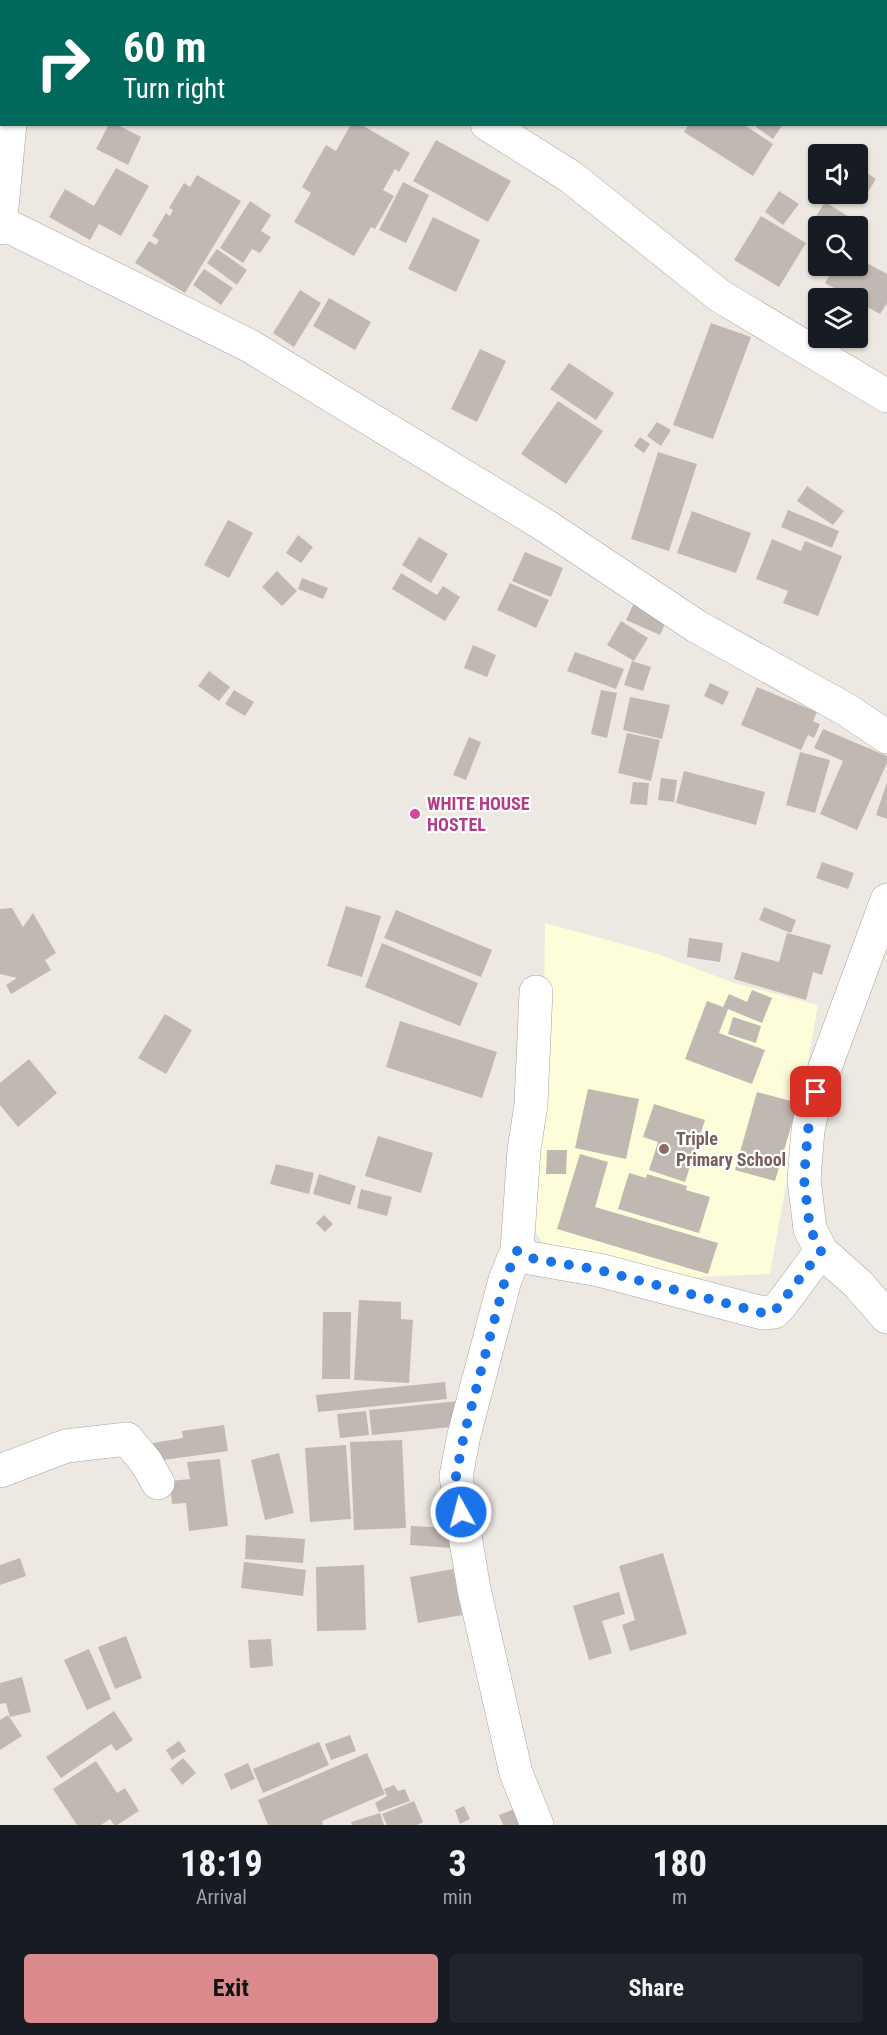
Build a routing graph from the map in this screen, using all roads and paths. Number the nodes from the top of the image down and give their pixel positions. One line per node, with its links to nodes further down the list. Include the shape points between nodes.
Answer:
1 (10, 126): 3 (street)
2 (490, 126): 4 (street, via 572,177 720,296)
3 (1, 225): 5 (street, via 250,346 546,526 696,626 847,710)
4 (887, 396)
5 (887, 737)
6 (887, 900): 9 (street, via 816,1092 808,1130 805,1189 810,1229)
7 (536, 992): 8 (street, via 531,1105)
8 (517, 1251): 9 (street, via 530,1258 599,1270 763,1313 774,1312 781,1305); 13 (street, via 505,1280 456,1476 474,1589 513,1762)
9 (821, 1251): 10 (street)
10 (887, 1317)
11 (0, 1471): 12 (street, via 66,1446 127,1439)
12 (158, 1484)
13 (537, 1825)

